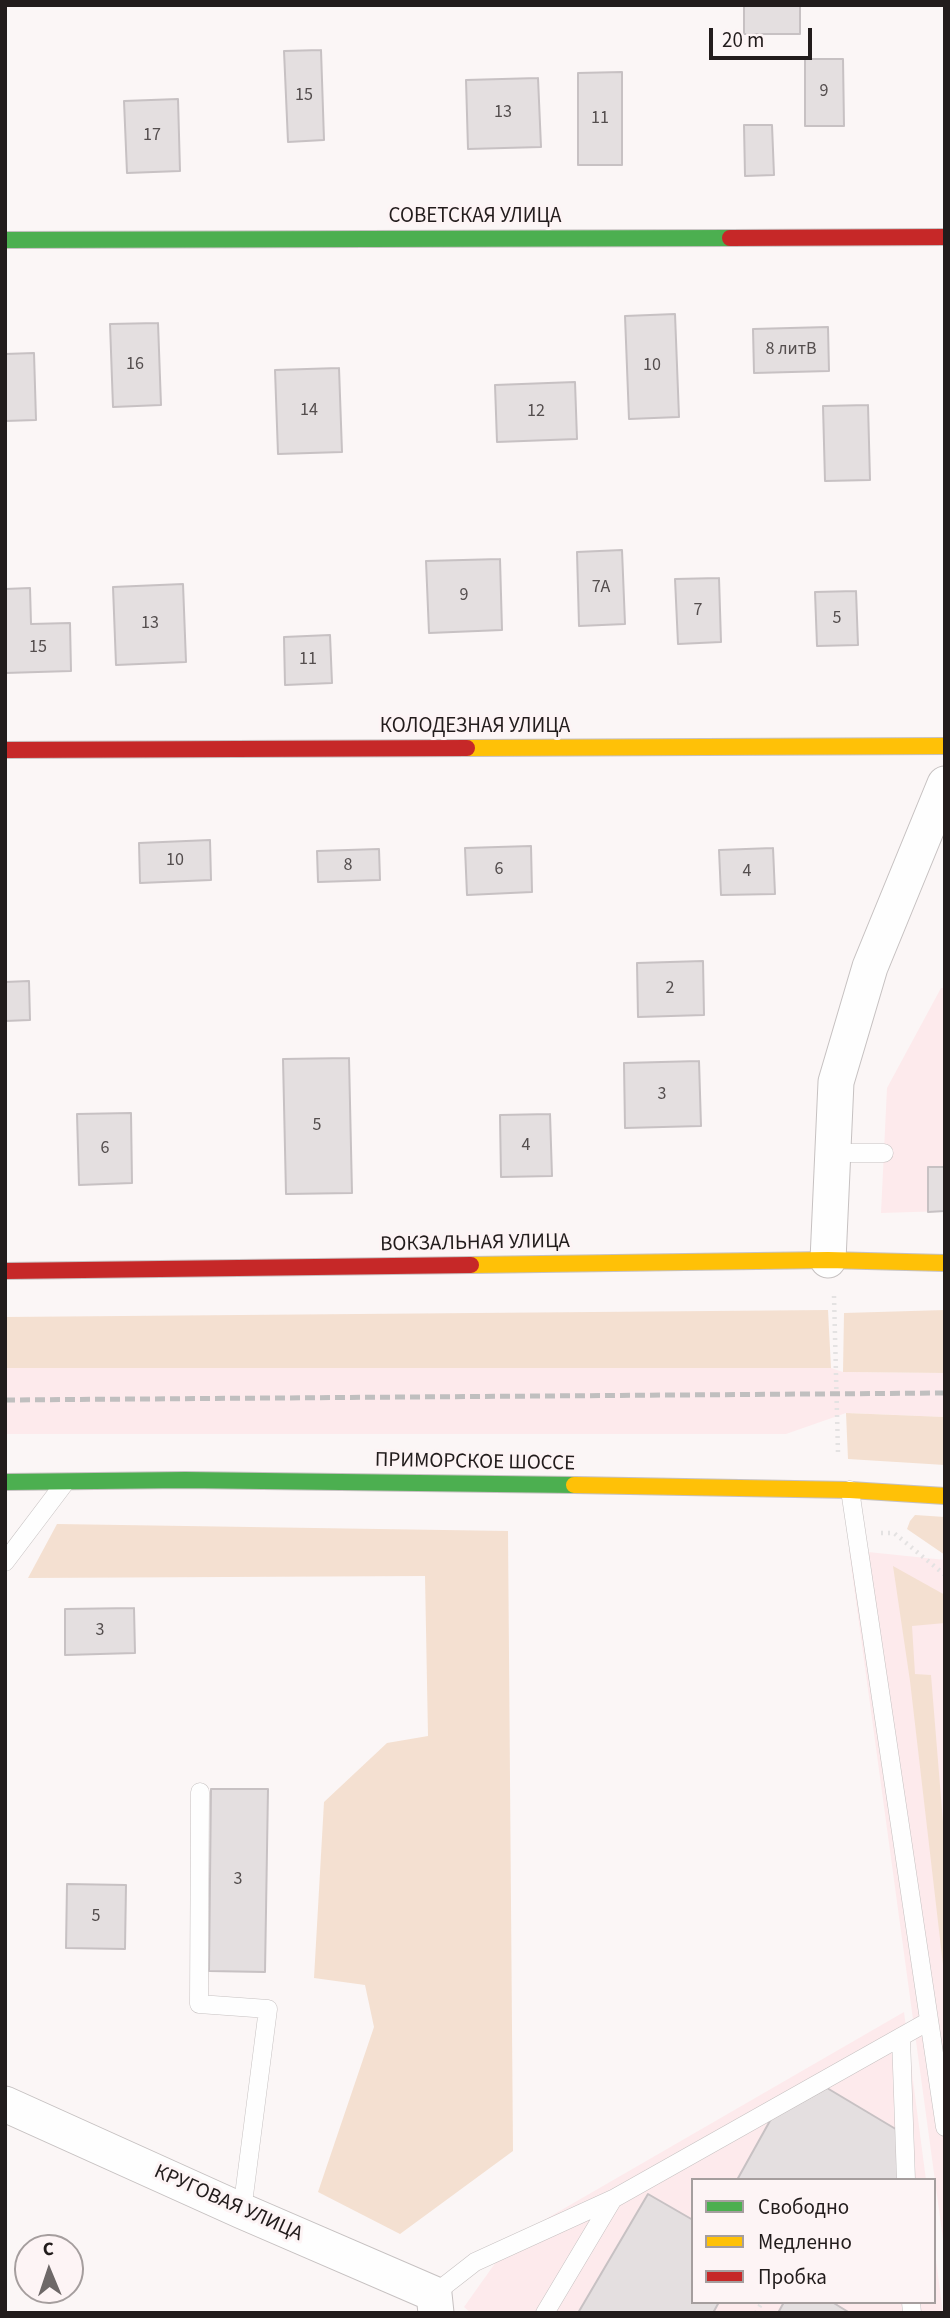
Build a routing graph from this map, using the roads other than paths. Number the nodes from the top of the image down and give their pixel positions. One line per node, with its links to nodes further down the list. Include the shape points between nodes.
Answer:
1 (945, 237): 2 (street, СОВЕТСКАЯ УЛИЦА)
2 (5, 240)
3 (945, 746): 4 (street, КОЛОДЕЗНАЯ УЛИЦА)
4 (5, 751)
5 (945, 784): 6 (street, via 870,967 836,1082)
6 (833, 1153): 7 (lane); 8 (street)
7 (884, 1153)
8 (828, 1260): 9 (street, ВОКЗАЛЬНАЯ УЛИЦА); 10 (street, ВОКЗАЛЬНАЯ УЛИЦА)
9 (945, 1263)
10 (5, 1271)
11 (66, 1481): 12 (street, ПРИМОРСКОЕ ШОССЕ); 13 (street, ПРИМОРСКОЕ ШОССЕ); 15 (lane)
12 (5, 1482)
13 (850, 1490): 14 (street, ПРИМОРСКОЕ ШОССЕ); 17 (lane)
14 (945, 1496)
15 (5, 1562)
16 (200, 1792): 24 (lane, via 199,2004 268,2009)
17 (929, 2021): 18 (lane); 19 (lane)
18 (901, 2038): 22 (lane); 23 (lane)
19 (940, 2055): 21 (lane)
20 (5, 2104): 24 (street, КРУГОВАЯ УЛИЦА)
21 (945, 2127)
22 (906, 2178)
23 (613, 2199): 25 (lane, via 475,2262); 26 (lane)
24 (243, 2211): 25 (street, КРУГОВАЯ УЛИЦА)
25 (435, 2303)
26 (545, 2313)

